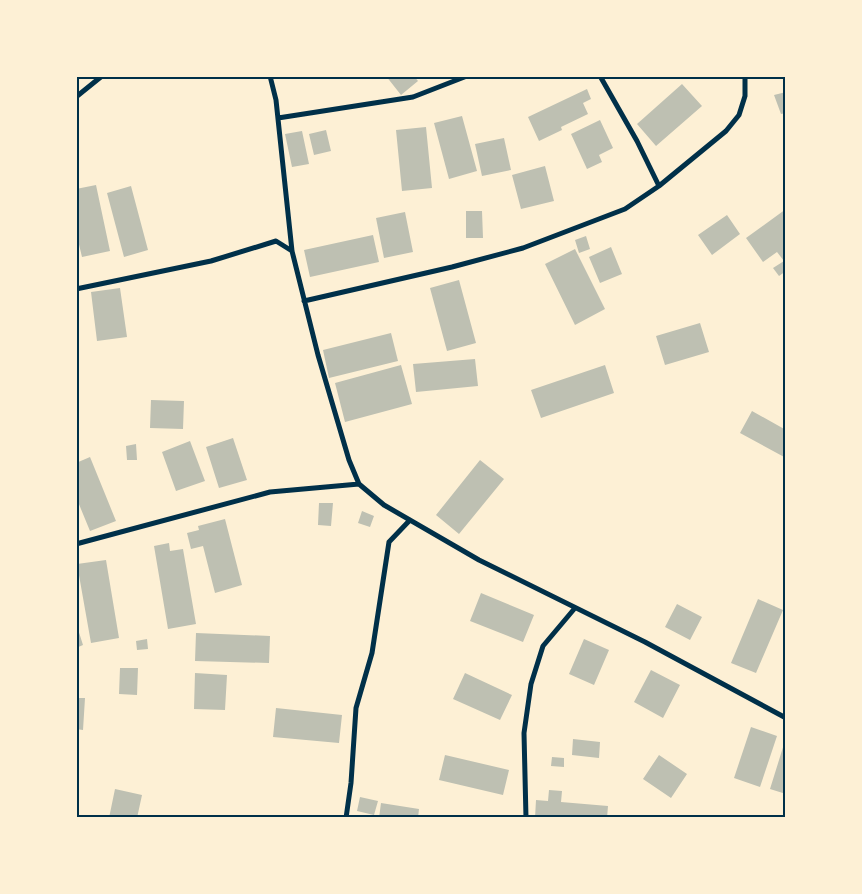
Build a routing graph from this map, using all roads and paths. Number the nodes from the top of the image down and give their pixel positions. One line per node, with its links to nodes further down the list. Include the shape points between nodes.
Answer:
1 (102, 76): 6 (street)
2 (270, 76): 7 (street)
3 (467, 76): 7 (street, via 413,97)
4 (600, 76): 8 (street)
5 (745, 76): 8 (street, via 745,96 739,115 726,131)
6 (76, 97)
7 (278, 118): 9 (street)
8 (659, 186): 11 (street, via 625,209 523,248)
9 (292, 251): 10 (street, via 276,241 211,261); 11 (street)
10 (76, 289)
11 (304, 301): 12 (street, via 346,450)
12 (359, 484): 13 (street, via 384,505); 14 (street, via 270,492)
13 (410, 520): 15 (street, via 479,560); 17 (street, via 389,542 372,653 356,708)
14 (76, 544)
15 (575, 608): 16 (street); 18 (street, via 543,646 531,684 524,733)
16 (786, 718)
17 (346, 818)
18 (526, 818)

